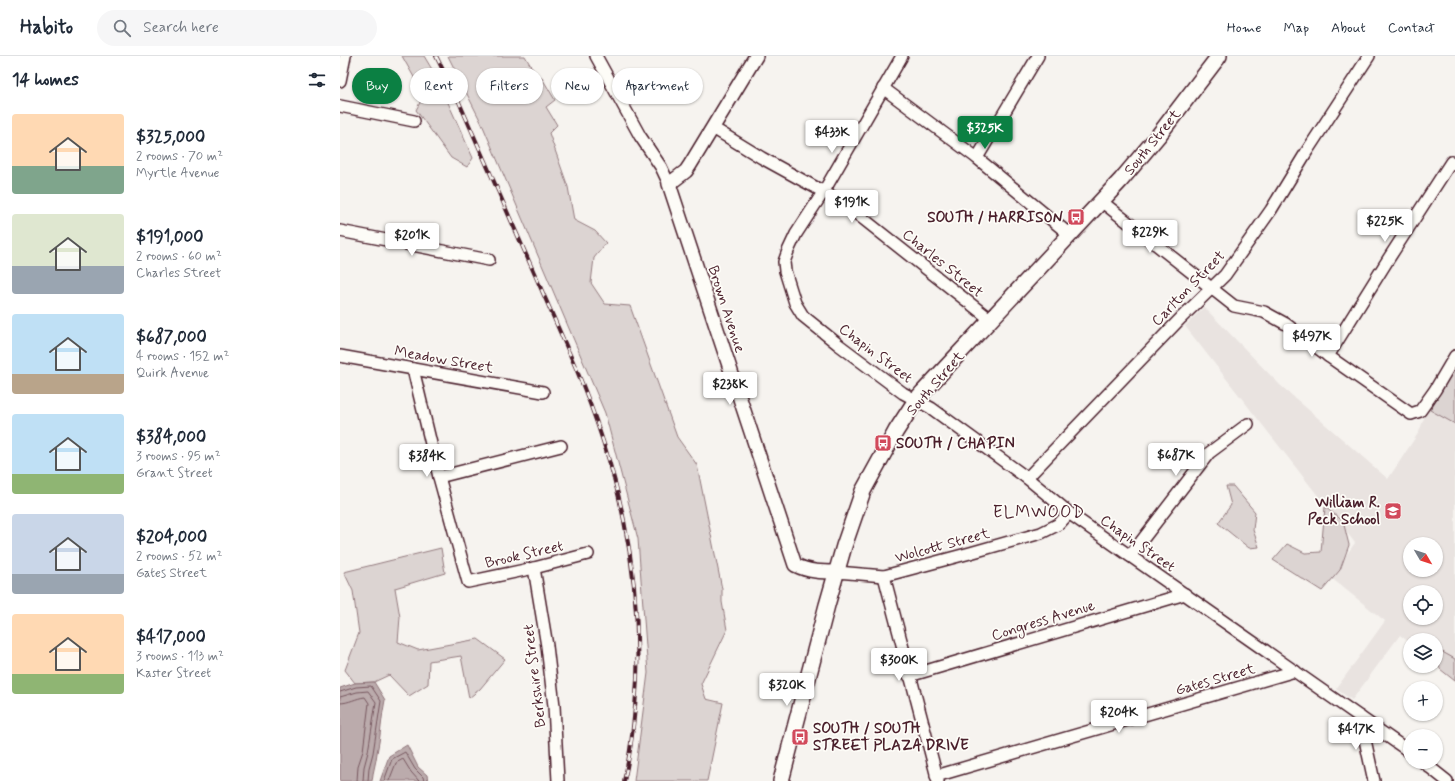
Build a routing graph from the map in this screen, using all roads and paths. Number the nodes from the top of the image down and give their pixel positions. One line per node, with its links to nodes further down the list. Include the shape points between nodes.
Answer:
1 (345, 56): 8 (street)
2 (596, 56): 15 (street, Brown Avenue)
3 (756, 56): 12 (street)
4 (902, 56): 9 (street)
5 (1038, 56): 13 (street)
6 (1219, 56): 17 (main road, South Street, via 1158,136)
7 (1370, 56): 21 (street, Carlton Street, via 1271,210)
8 (340, 81)
9 (883, 88): 13 (street); 16 (street)
10 (340, 106): 11 (street)
11 (414, 121)
12 (713, 128): 15 (street, via 690,165); 16 (street, Charles Street)
13 (977, 158): 19 (street)
14 (1455, 164): 24 (street, via 1451,162)
15 (669, 184): 37 (street, Brown Avenue, via 795,565 805,570)
16 (824, 191): 22 (street, Charles Street, via 842,202); 28 (street, Chapin Street, via 796,234 784,262 795,304 803,316 903,393)
17 (1101, 201): 19 (main road, South Street); 21 (street)
18 (340, 231): 20 (street)
19 (1070, 235): 22 (main road, South Street)
20 (489, 260)
21 (1213, 288): 24 (street, via 1234,306 1264,312 1286,324); 32 (street, Carlton Street)
22 (991, 320): 28 (main road, South Street)
23 (340, 356): 26 (street, Meadow Street)
24 (1328, 356): 25 (street, via 1412,414 1420,411)
25 (1455, 356)
26 (413, 369): 27 (street, Meadow Street); 31 (street)
27 (543, 392)
28 (916, 400): 32 (street, Chapin Street, via 932,408); 37 (main road, South Street, via 862,491)
29 (1248, 424): 35 (street, via 1208,453)
30 (561, 446): 31 (street)
31 (439, 477): 36 (street, Brook Street, via 468,582)
32 (1027, 478): 33 (street, Chapin Street)
33 (1070, 513): 35 (street, Chapin Street); 38 (street, Wolcott Street, via 1059,524 1041,533)
34 (588, 554): 36 (street, Brook Street)
35 (1130, 556): 39 (street, Chapin Street)
36 (534, 568): 46 (street, Berkshire Street, via 554,706)
37 (837, 572): 38 (street, Wolcott Street); 47 (main road, South Street)
38 (884, 576): 41 (street)
39 (1184, 594): 40 (street, Chapin Street); 41 (street, Congress Avenue)
40 (1295, 671): 42 (street, Chapin Street); 45 (street, Gates Street)
41 (909, 676): 45 (street)
42 (1360, 717): 43 (street, Chapin Street); 48 (street)
43 (1403, 747)
44 (1432, 769): 49 (street)
45 (937, 778)
46 (558, 781)
47 (781, 781)
48 (1374, 781)
49 (1447, 781)

